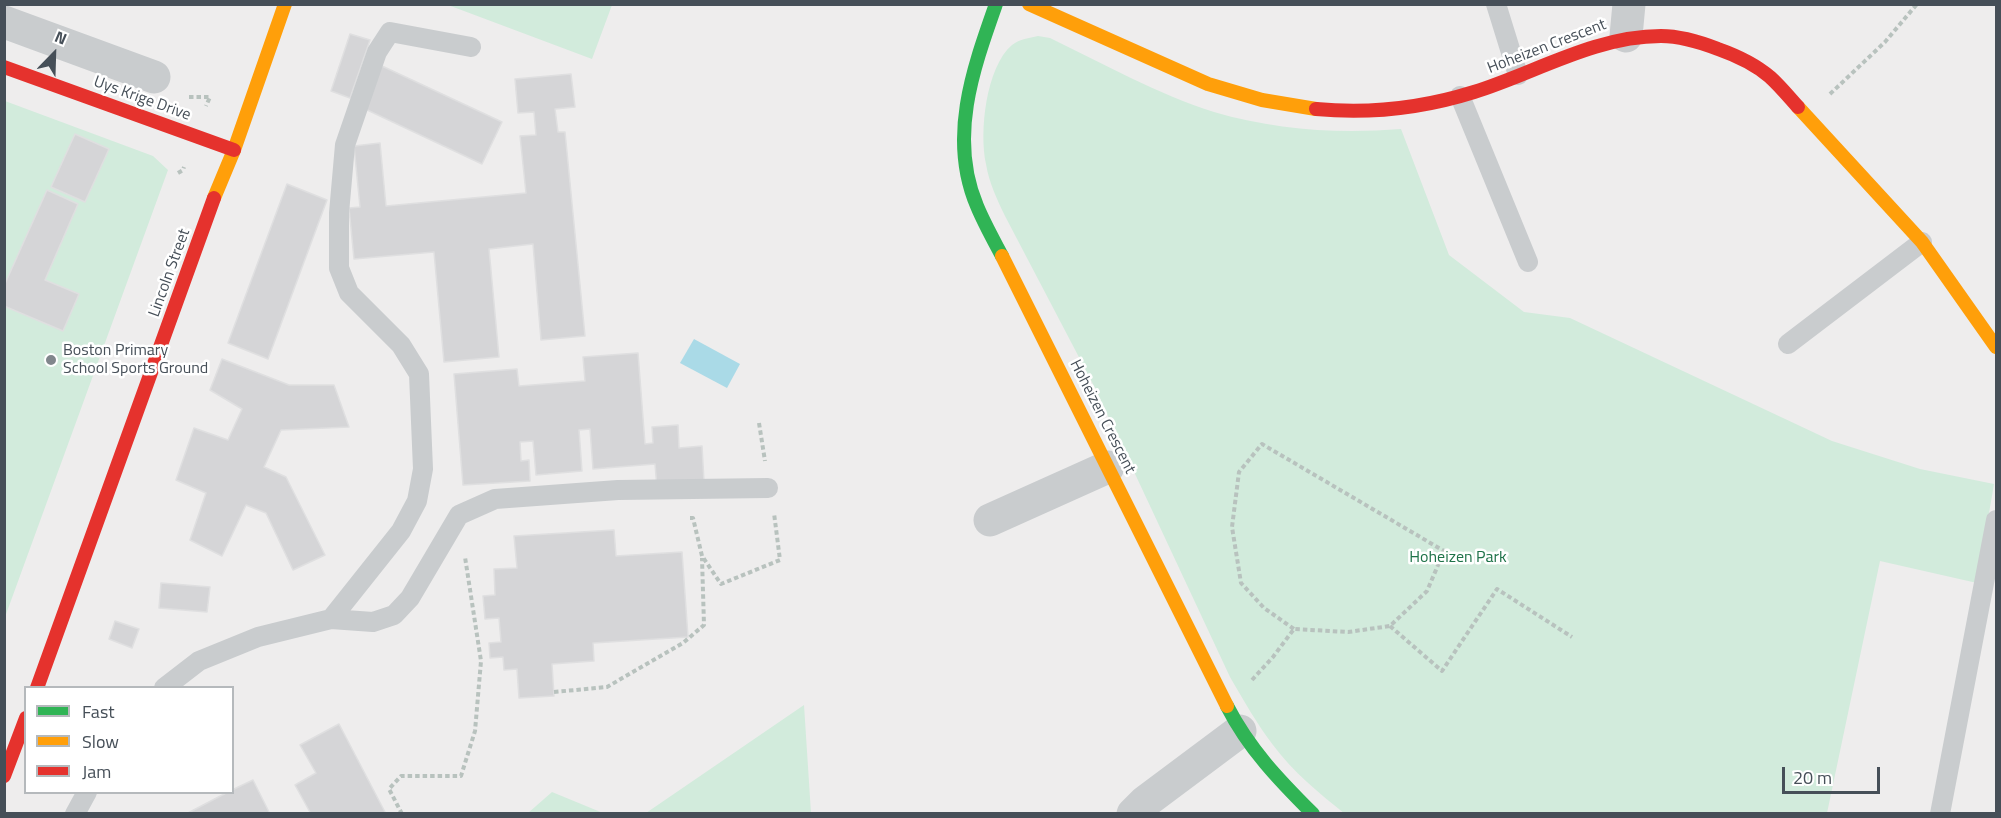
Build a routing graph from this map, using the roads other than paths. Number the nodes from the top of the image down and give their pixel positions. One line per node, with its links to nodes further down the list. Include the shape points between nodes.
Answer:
1 (285, 4): 12 (street, Lincoln Street)
2 (996, 4): 17 (street, Hoheizen Crescent, via 966,97 964,156 969,181 976,205)
3 (1029, 4): 11 (street, Hoheizen Crescent, via 1207,84 1280,104 1354,111 1426,104)
4 (1496, 4): 9 (lane)
5 (1627, 20): 9 (street, Hoheizen Crescent, via 1604,41); 13 (street, Hoheizen Crescent, via 1651,33 1700,38 1747,59 1769,76)
6 (4, 22): 10 (street)
7 (471, 47): 21 (lane, via 390,32 377,52 345,145 339,268 349,293 401,345 419,374 423,469 417,501 401,531)
8 (4, 67): 12 (street, Uys Krige Drive)
9 (1518, 75): 11 (street, Hoheizen Crescent)
10 (154, 77)
11 (1460, 96): 14 (lane)
12 (234, 150): 22 (street, Lincoln Street)
13 (1922, 242): 15 (lane); 16 (street, Hoheizen Crescent)
14 (1528, 262)
15 (1788, 344)
16 (1996, 347)
17 (1108, 467): 20 (street); 25 (street, Hoheizen Crescent)
18 (768, 488): 21 (lane, via 618,490 495,498 459,515 410,598 394,615 374,622)
19 (1996, 519): 31 (lane)
20 (990, 520)
21 (331, 618): 23 (lane, via 258,637 199,661)
22 (37, 686)
23 (165, 686)
24 (24, 723): 26 (street)
25 (1240, 731): 29 (street); 30 (street, Hoheizen Crescent, via 1279,780)
26 (4, 776)
27 (86, 794): 28 (lane)
28 (75, 813)
29 (1133, 813)
30 (1313, 813)
31 (1940, 813)

